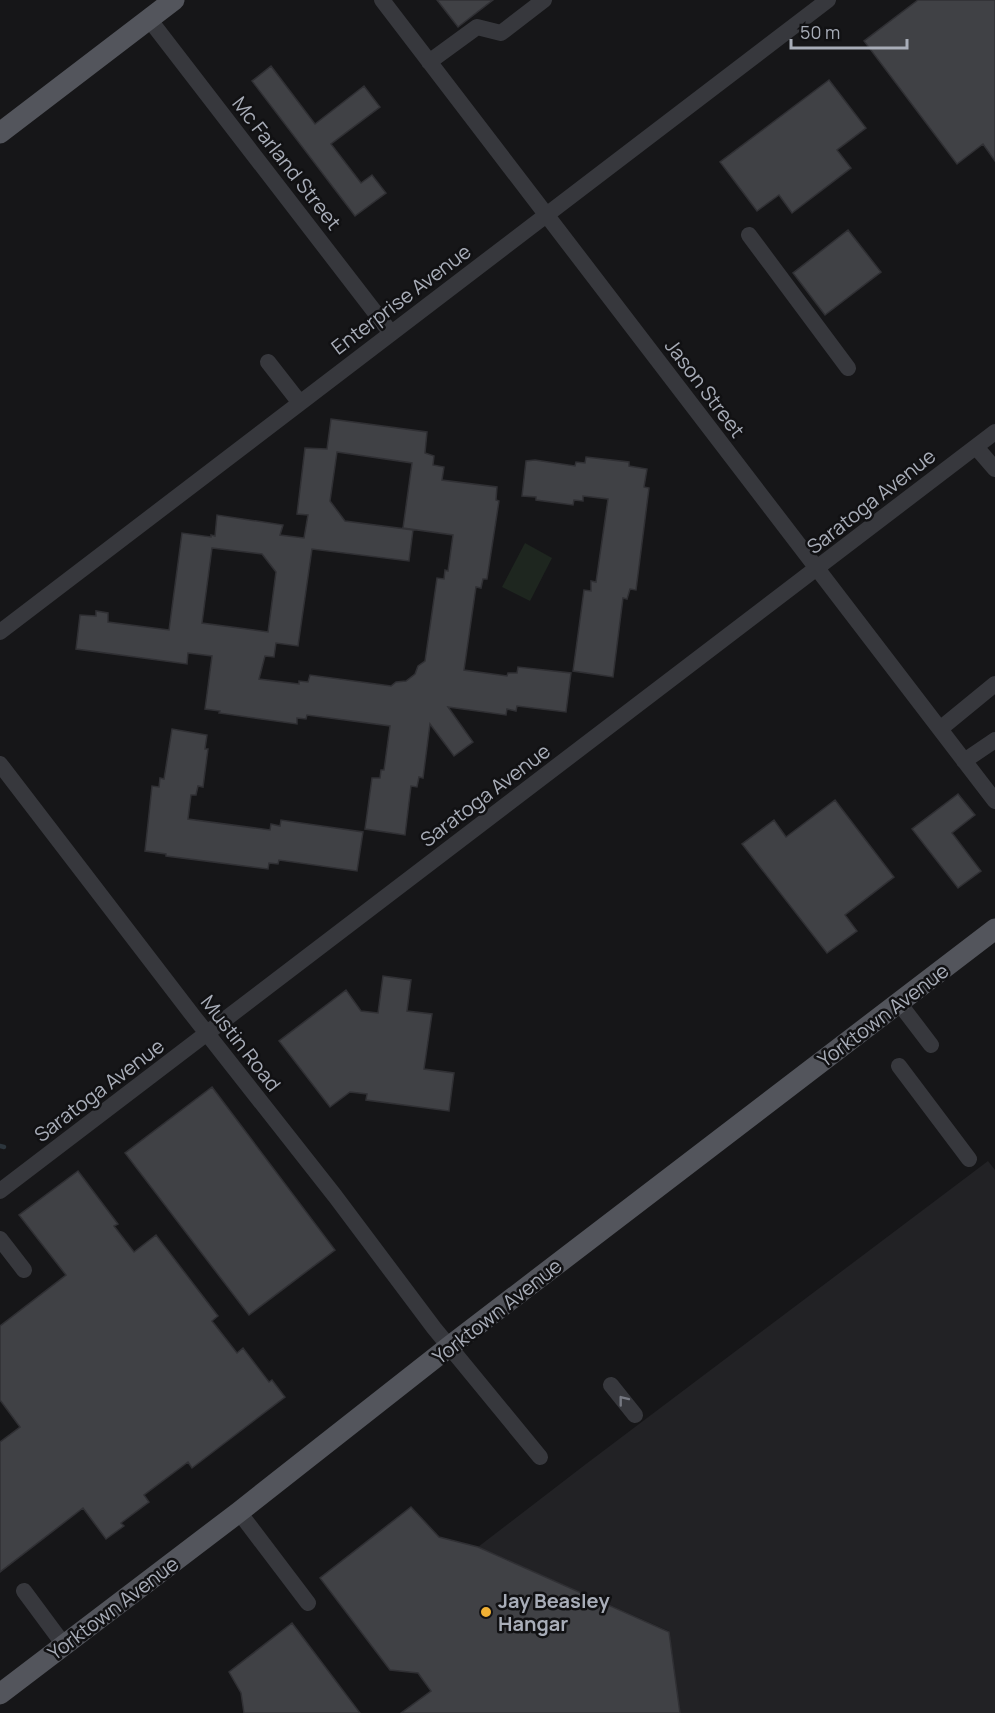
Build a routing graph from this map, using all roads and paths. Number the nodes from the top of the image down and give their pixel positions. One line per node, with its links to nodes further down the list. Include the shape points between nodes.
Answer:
1 (174, 0): 5 (main road)
2 (382, 0): 6 (street, Jason Street)
3 (544, 0): 6 (street, via 501,33 477,27)
4 (828, 0): 8 (street, Enterprise Avenue)
5 (149, 19): 7 (main road); 10 (street, Mc Farland Street)
6 (429, 62): 8 (street, Jason Street)
7 (0, 133)
8 (547, 215): 10 (street, Enterprise Avenue); 17 (street, Jason Street)
9 (749, 235): 12 (street)
10 (391, 333): 13 (street, Enterprise Avenue)
11 (268, 362): 13 (street)
12 (848, 368)
13 (300, 403): 18 (street, Enterprise Avenue)
14 (995, 432): 15 (street, Saratoga Avenue)
15 (976, 447): 16 (street); 17 (street, Saratoga Avenue)
16 (995, 469)
17 (817, 568): 20 (street, Jason Street); 27 (street, Saratoga Avenue)
18 (0, 632)
19 (995, 684): 20 (street)
20 (940, 729): 22 (street, Jason Street)
21 (995, 740): 22 (street)
22 (964, 761): 24 (street, Jason Street)
23 (0, 764): 27 (street, Mustin Road)
24 (995, 801)
25 (995, 929): 26 (main road, Yorktown Avenue)
26 (899, 1003): 28 (street); 34 (main road, Yorktown Avenue)
27 (207, 1034): 31 (street, Saratoga Avenue); 34 (street, Mustin Road)
28 (932, 1045)
29 (899, 1066): 30 (street)
30 (969, 1159)
31 (0, 1191)
32 (0, 1239): 33 (street)
33 (24, 1270)
34 (450, 1346): 37 (street, Mustin Road); 38 (main road, Yorktown Avenue)
35 (611, 1385): 36 (street, one-way to 35)
36 (635, 1415)
37 (540, 1457)
38 (239, 1512): 40 (street); 41 (main road, Yorktown Avenue)
39 (24, 1591): 41 (street)
40 (308, 1603)
41 (64, 1645): 42 (main road, Yorktown Avenue)
42 (0, 1694)

